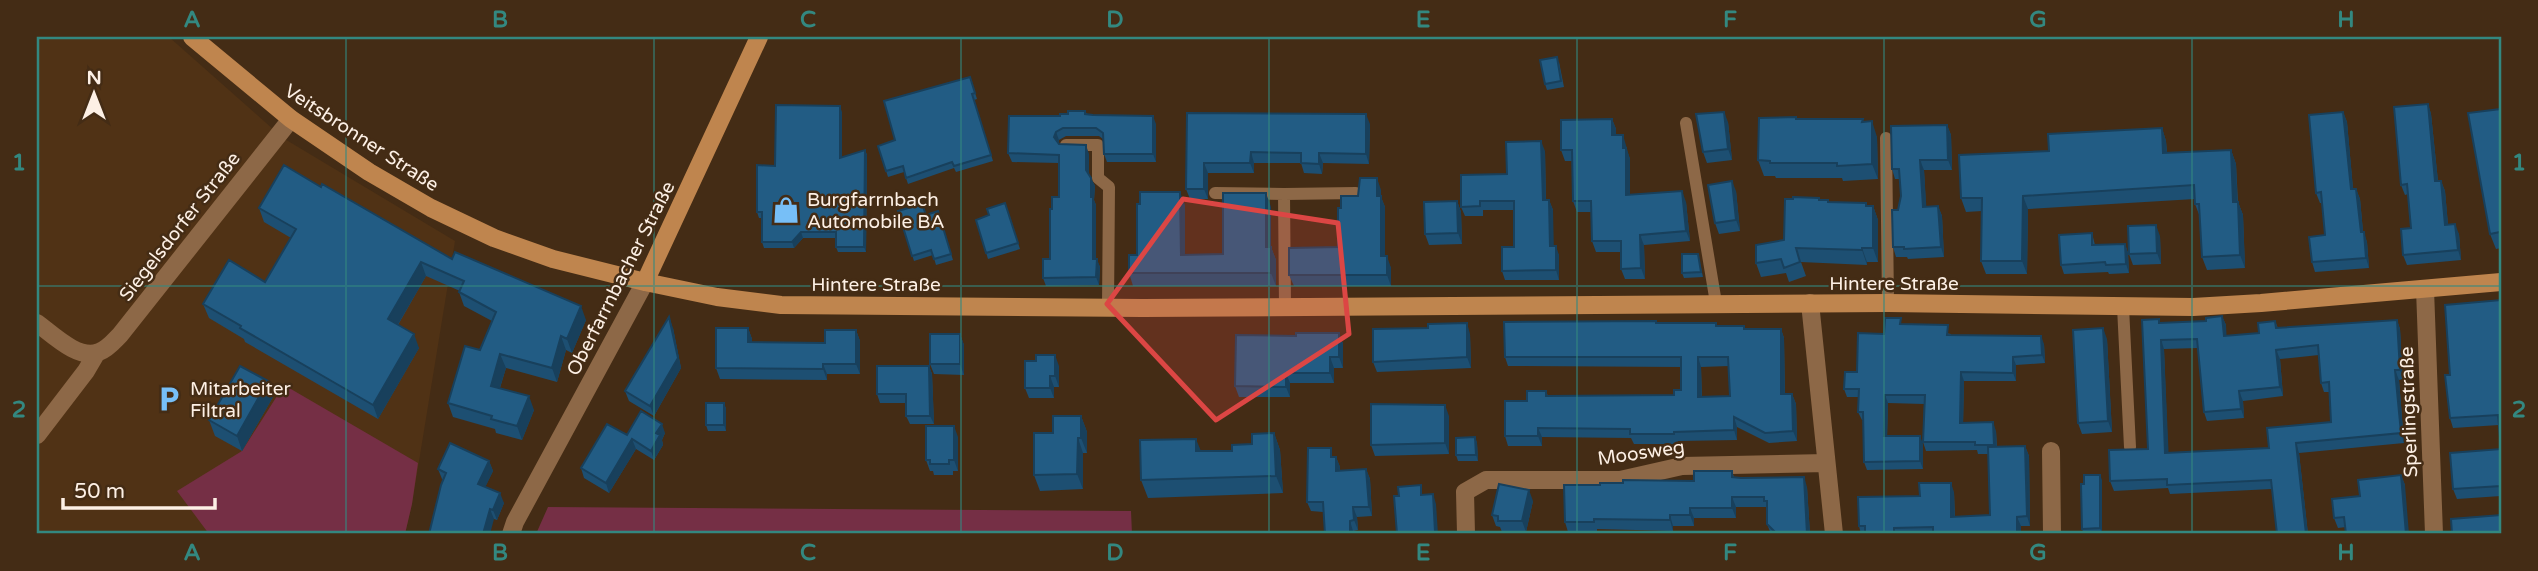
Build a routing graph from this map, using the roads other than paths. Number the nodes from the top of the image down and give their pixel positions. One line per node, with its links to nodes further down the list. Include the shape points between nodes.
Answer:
1 (192, 37): 3 (street, Veitsbronner Straße)
2 (759, 37): 10 (street, Oberfarrnbacher Straße)
3 (291, 119): 10 (street, Veitsbronner Straße, via 369,172 494,238 553,259); 20 (street, Siegelsdorfer Straße, via 120,335)
4 (1686, 123): 13 (lane)
5 (1886, 138): 15 (lane)
6 (1066, 145): 16 (lane, via 1098,145 1098,178 1109,187)
7 (1215, 193): 9 (lane)
8 (1356, 193): 9 (lane)
9 (1284, 194): 17 (lane)
10 (645, 282): 16 (street, Hintere Straße, via 781,304); 25 (street, Oberfarrnbacher Straße)
11 (2501, 282): 12 (street, Hintere Straße)
12 (2425, 289): 18 (street, Hintere Straße, via 2262,303); 29 (street, Sperlingstraße)
13 (1716, 303): 14 (street, Hintere Straße); 17 (street, Hintere Straße)
14 (1810, 303): 15 (street, Hintere Straße); 24 (street)
15 (1888, 303): 18 (street, Hintere Straße)
16 (1108, 307): 17 (street, Hintere Straße)
17 (1285, 307)
18 (2123, 307): 22 (lane)
19 (37, 323): 20 (street, via 82,353)
20 (96, 354): 21 (street, Siegelsdorfer Straße)
21 (37, 435)
22 (2130, 447)
23 (2051, 451): 28 (street)
24 (1826, 463): 26 (street, Moosweg, via 1682,466 1620,480 1486,480 1465,492); 27 (street)
25 (511, 534)
26 (1466, 534)
27 (1834, 534)
28 (2052, 534)
29 (2434, 534)

